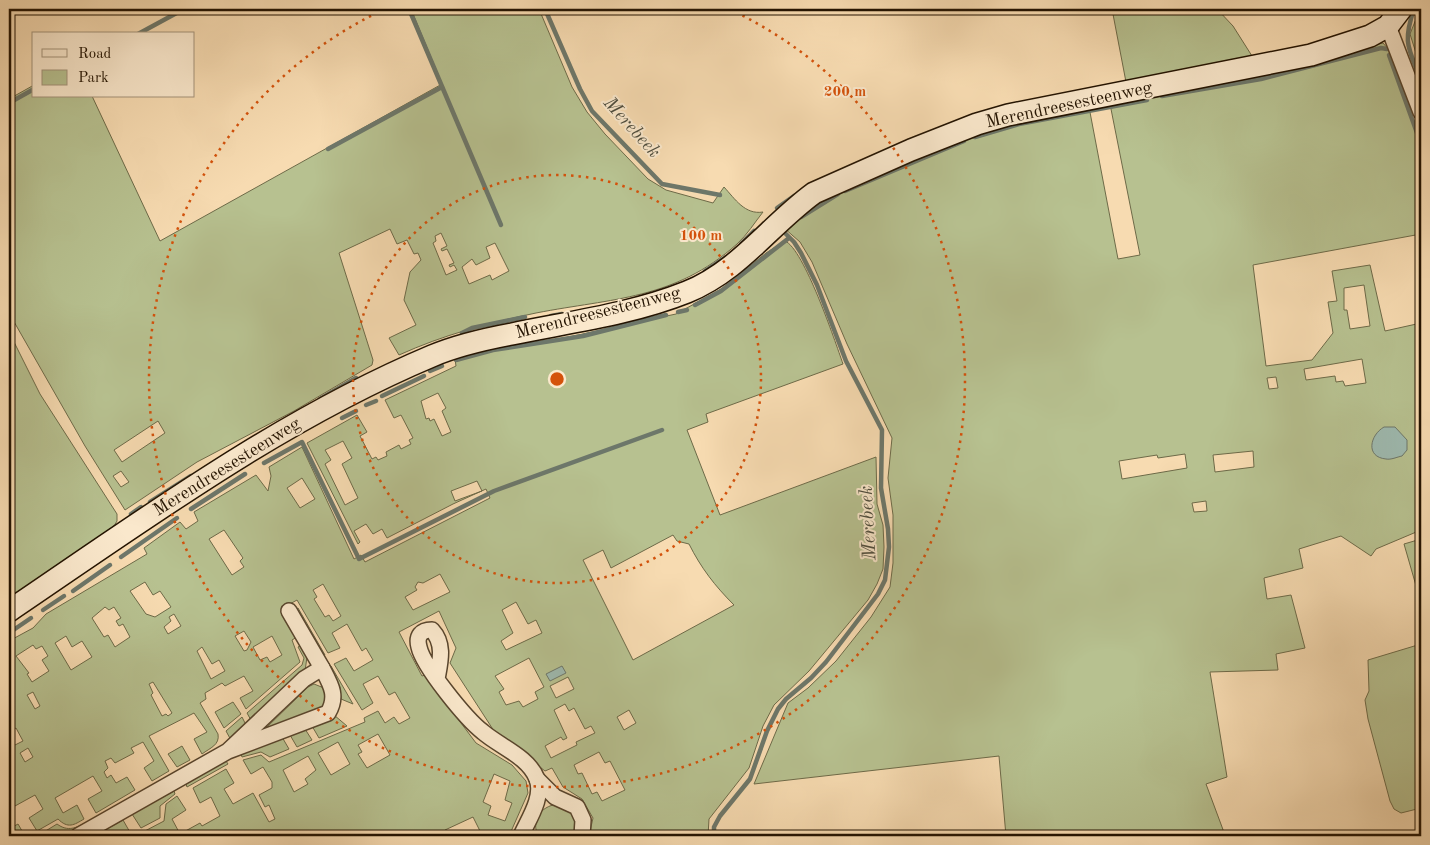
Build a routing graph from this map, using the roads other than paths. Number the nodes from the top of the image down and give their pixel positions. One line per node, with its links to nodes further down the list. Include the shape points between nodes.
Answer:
1 (1402, 9): 2 (main road, Merendreesesteenweg)
2 (1388, 26): 3 (street); 4 (main road, Merendreesesteenweg, via 1370,36 1312,55 1008,114 912,150 814,193 793,208 738,262 688,291 645,305 470,342 434,354 321,409 145,519)
3 (1421, 112)
4 (9, 611)
5 (289, 611): 6 (street)
6 (322, 668): 8 (street, via 304,679); 8 (street, via 334,689 333,704 328,713)
7 (437, 679): 9 (street, via 482,732 530,767)
8 (228, 751): 10 (street)
9 (537, 779): 11 (street, via 539,794); 12 (street, via 555,797 577,807 583,820)
10 (78, 836)
11 (520, 836)
12 (582, 836)

